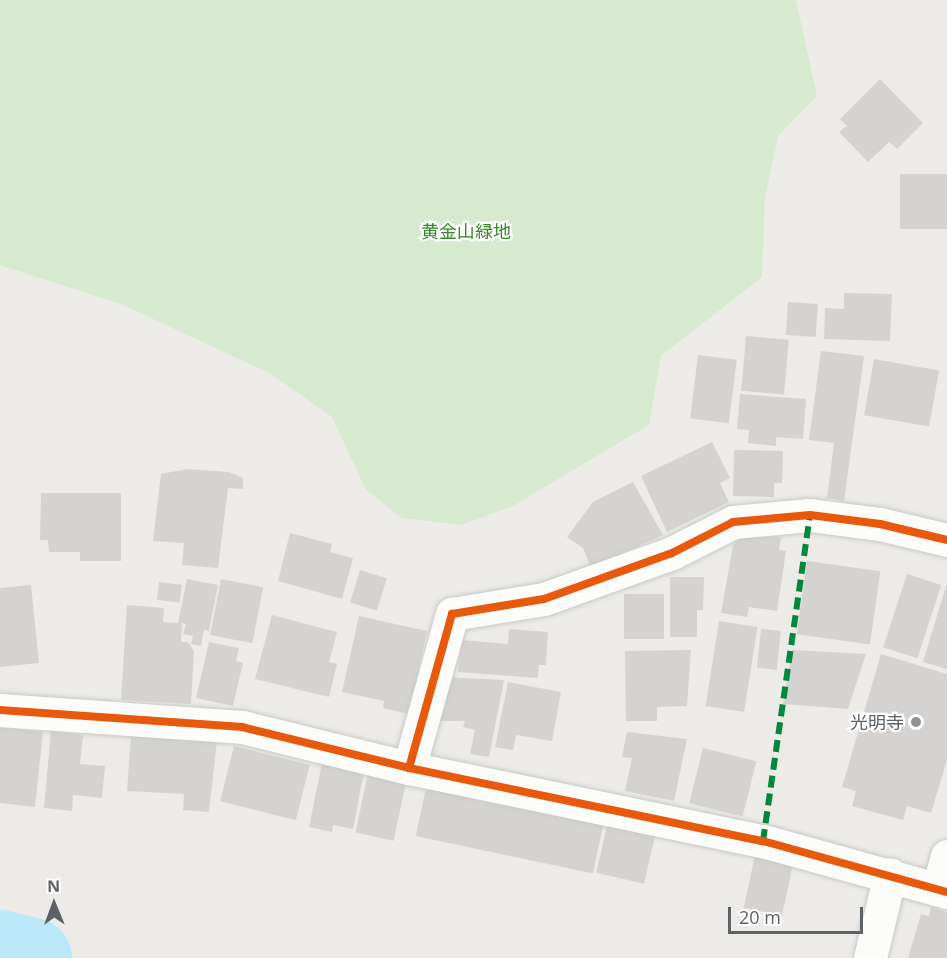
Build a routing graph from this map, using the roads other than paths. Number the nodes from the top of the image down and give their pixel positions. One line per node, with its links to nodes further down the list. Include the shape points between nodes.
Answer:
1 (947, 540): 3 (street, via 880,524 810,515 733,522 672,553 544,599 452,614)
2 (0, 710): 3 (street, via 242,727)
3 (409, 768): 5 (street, via 763,841)
4 (947, 856): 6 (street)
5 (890, 874): 6 (street); 7 (street)
6 (943, 891)
7 (870, 958)

